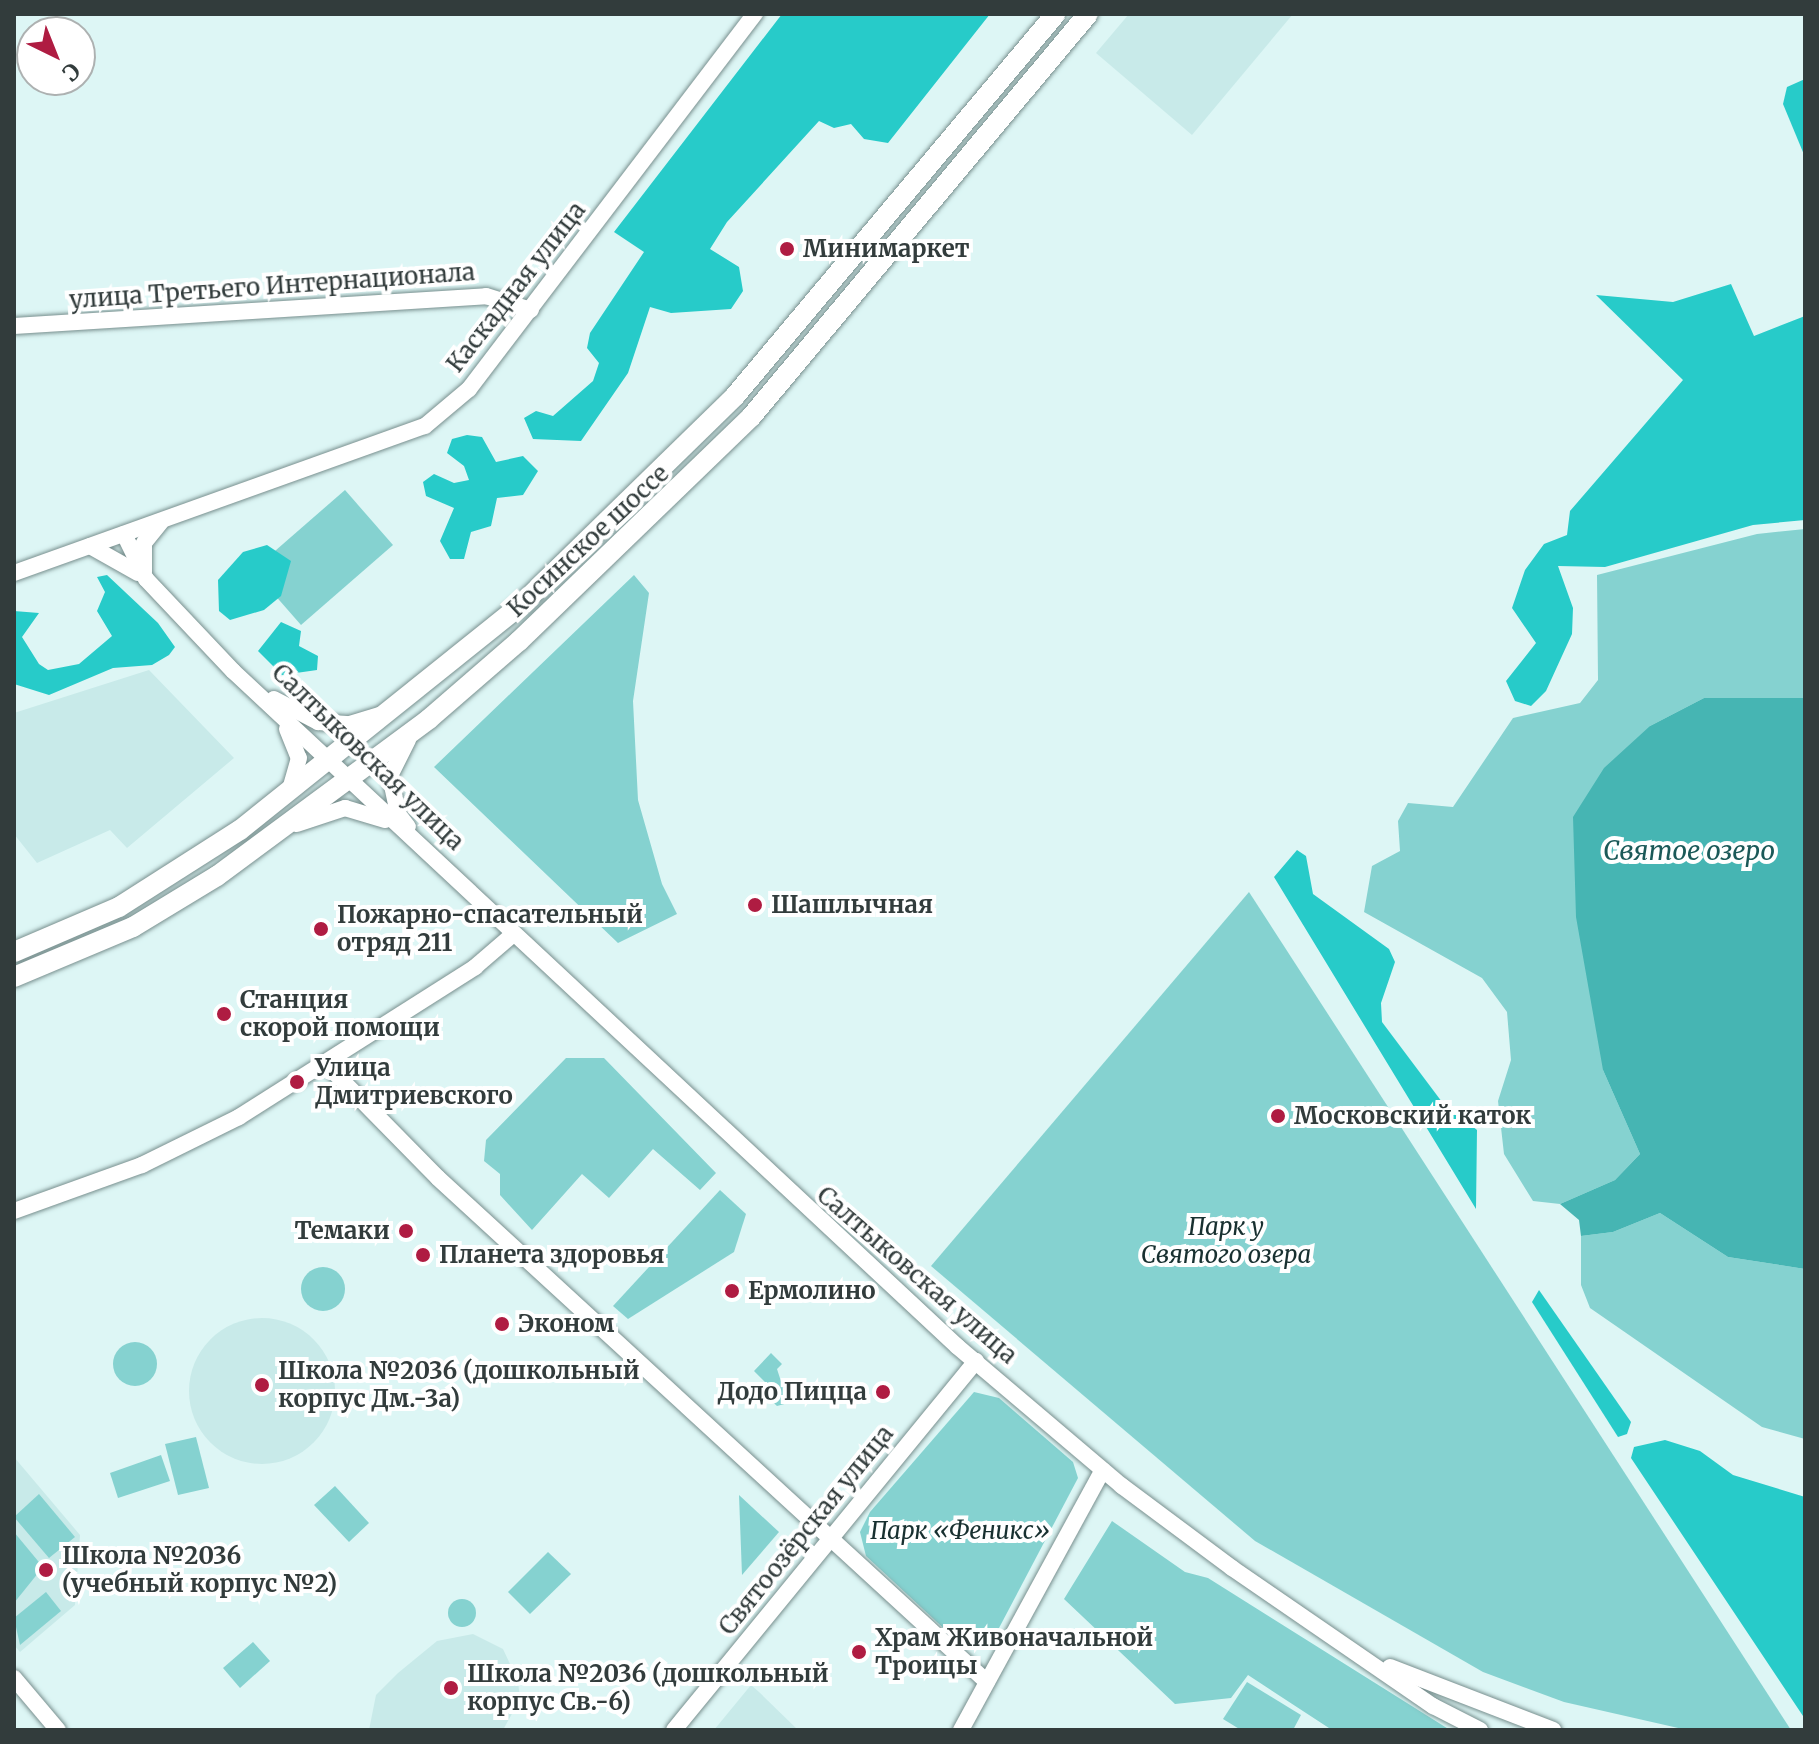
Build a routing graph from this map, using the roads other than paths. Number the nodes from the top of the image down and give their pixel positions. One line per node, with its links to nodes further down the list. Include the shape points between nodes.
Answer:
1 (755, 14): 4 (street, Каскадная улица)
2 (1055, 14): 12 (highway, Косинское шоссе, via 692,443 523,603)
3 (1088, 14): 13 (highway, Косинское шоссе, via 751,417 627,542)
4 (531, 310): 5 (street, улица Третьего Интернационала, via 486,296); 6 (street, Каскадная улица, via 469,389 425,426)
5 (14, 326)
6 (162, 521): 7 (street, Каскадная улица); 10 (street, via 141,553)
7 (124, 534): 8 (street, Каскадная улица); 10 (street, Салтыковская улица)
8 (90, 546): 9 (street, Каскадная улица); 10 (street)
9 (14, 573)
10 (146, 579): 11 (street, Салтыковская улица)
11 (266, 697): 12 (street, via 337,725 383,714); 14 (street, Салтыковская улица); 16 (street, via 297,748)
12 (413, 697): 14 (highway, Косинское шоссе)
13 (429, 719): 15 (highway, Косинское шоссе); 17 (street, via 398,752 390,776)
14 (333, 760): 15 (street, Салтыковская улица); 16 (highway, Косинское шоссе)
15 (353, 778): 17 (street, Салтыковская улица); 18 (highway, Косинское шоссе)
16 (288, 795): 20 (highway, Косинское шоссе, via 119,907)
17 (406, 830): 18 (street, via 379,816 345,808); 19 (street, Салтыковская улица)
18 (281, 831): 21 (highway, Косинское шоссе, via 133,927)
19 (511, 936): 22 (street, via 475,967); 24 (street, Салтыковская улица)
20 (14, 952)
21 (14, 977)
22 (327, 1065): 23 (street, via 179,1149); 26 (street, via 370,1114)
23 (14, 1211)
24 (976, 1361): 25 (street, Салтыковская улица); 26 (street, Святоозёрская улица)
25 (1103, 1470): 27 (street, Салтыковская улица); 29 (street)
26 (829, 1540): 29 (street); 31 (street, Святоозёрская улица)
27 (1345, 1646): 33 (street, Салтыковская улица); 34 (street, Салтыковская улица, via 1436,1688)
28 (14, 1678): 30 (street)
29 (987, 1682): 32 (street)
30 (58, 1730)
31 (674, 1730)
32 (961, 1730)
33 (1480, 1730)
34 (1553, 1730)

